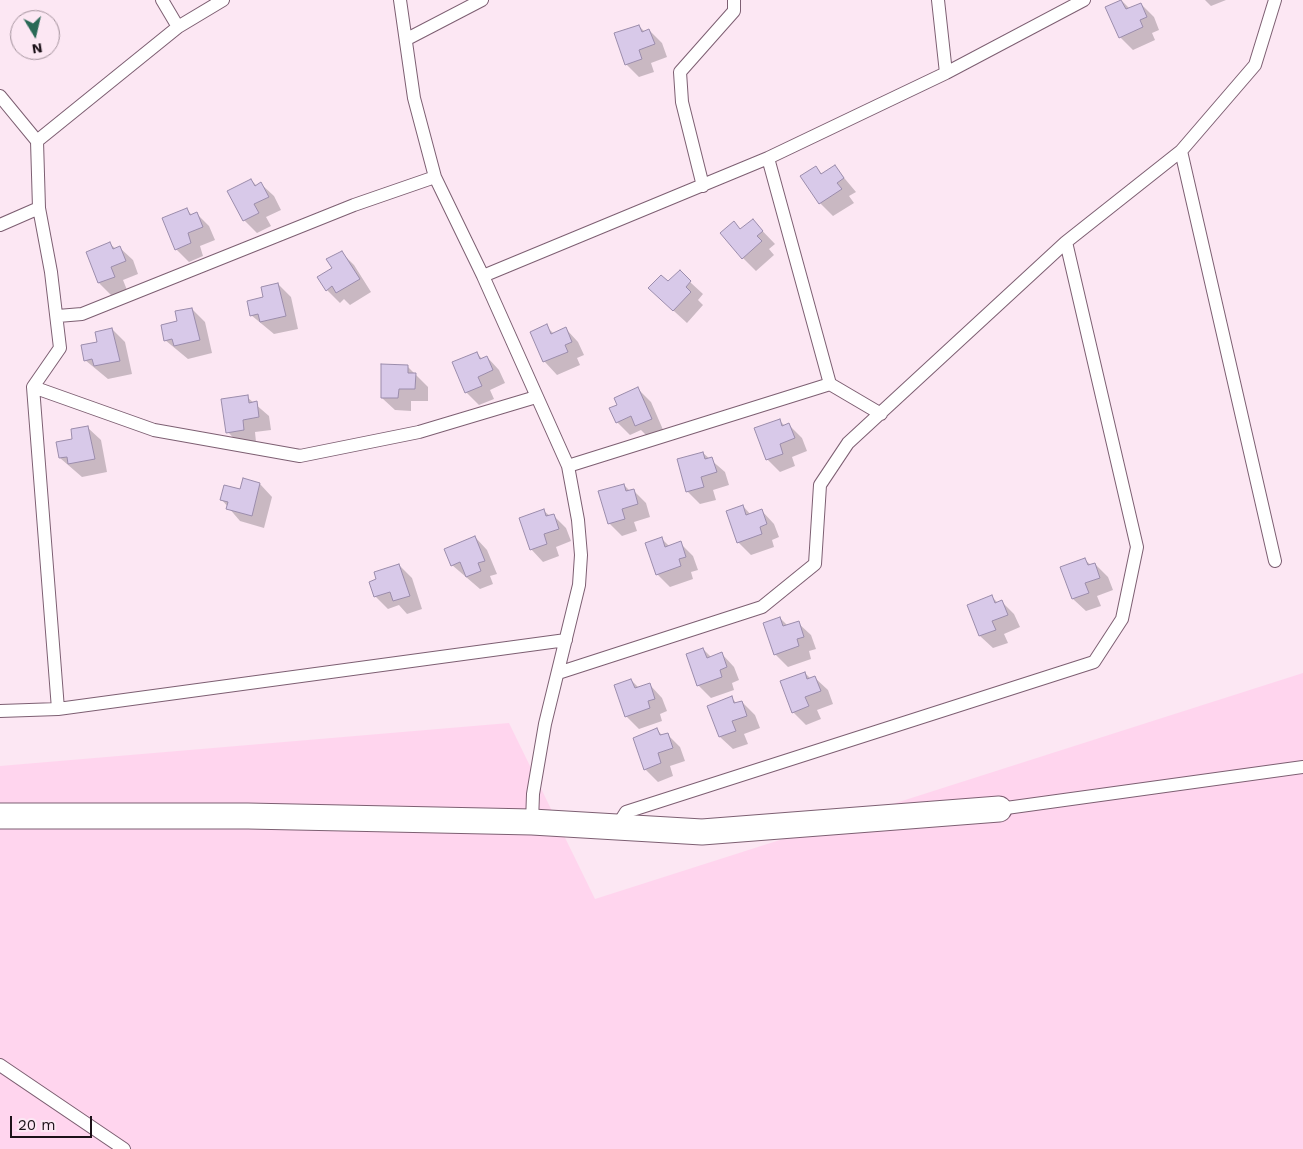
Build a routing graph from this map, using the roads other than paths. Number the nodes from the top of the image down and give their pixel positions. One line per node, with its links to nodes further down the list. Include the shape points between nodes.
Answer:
1 (162, 0): 9 (lane)
2 (222, 0): 9 (lane)
3 (400, 0): 10 (lane)
4 (482, 0): 10 (lane)
5 (734, 0): 17 (lane, via 734,11 680,72 682,102)
6 (938, 0): 11 (lane)
7 (1084, 0): 11 (lane)
8 (1274, 0): 14 (lane, via 1255,64)
9 (178, 27): 13 (lane)
10 (407, 39): 16 (lane, via 414,98)
11 (946, 73): 15 (lane)
12 (0, 96): 13 (lane)
13 (37, 141): 18 (lane)
14 (1182, 151): 20 (lane); 28 (lane)
15 (768, 158): 17 (lane); 23 (lane)
16 (435, 177): 21 (lane); 22 (lane, via 354,205 82,314)
17 (703, 186): 21 (lane)
18 (39, 208): 19 (lane); 22 (lane)
19 (0, 225)
20 (1066, 242): 26 (lane); 37 (lane, via 1137,547 1122,619 1094,662 626,812)
21 (483, 276): 25 (lane)
22 (58, 316): 24 (lane, via 60,348)
23 (830, 384): 26 (lane); 27 (lane)
24 (33, 387): 25 (lane, via 154,430 300,456 419,432); 31 (lane)
25 (536, 397): 27 (lane)
26 (881, 414): 30 (lane, via 848,443 820,484 815,564 762,606)
27 (568, 466): 29 (lane, via 581,555 579,585)
28 (1275, 560)
29 (566, 640): 30 (lane); 31 (lane)
30 (558, 673): 36 (lane, via 534,785)
31 (58, 709): 32 (lane)
32 (0, 710)
33 (1303, 767): 34 (lane)
34 (999, 809): 37 (street, via 702,832)
35 (0, 816): 36 (street, via 248,816)
36 (532, 822): 37 (street)
37 (616, 828)
38 (0, 1065): 39 (lane)
39 (124, 1149)

